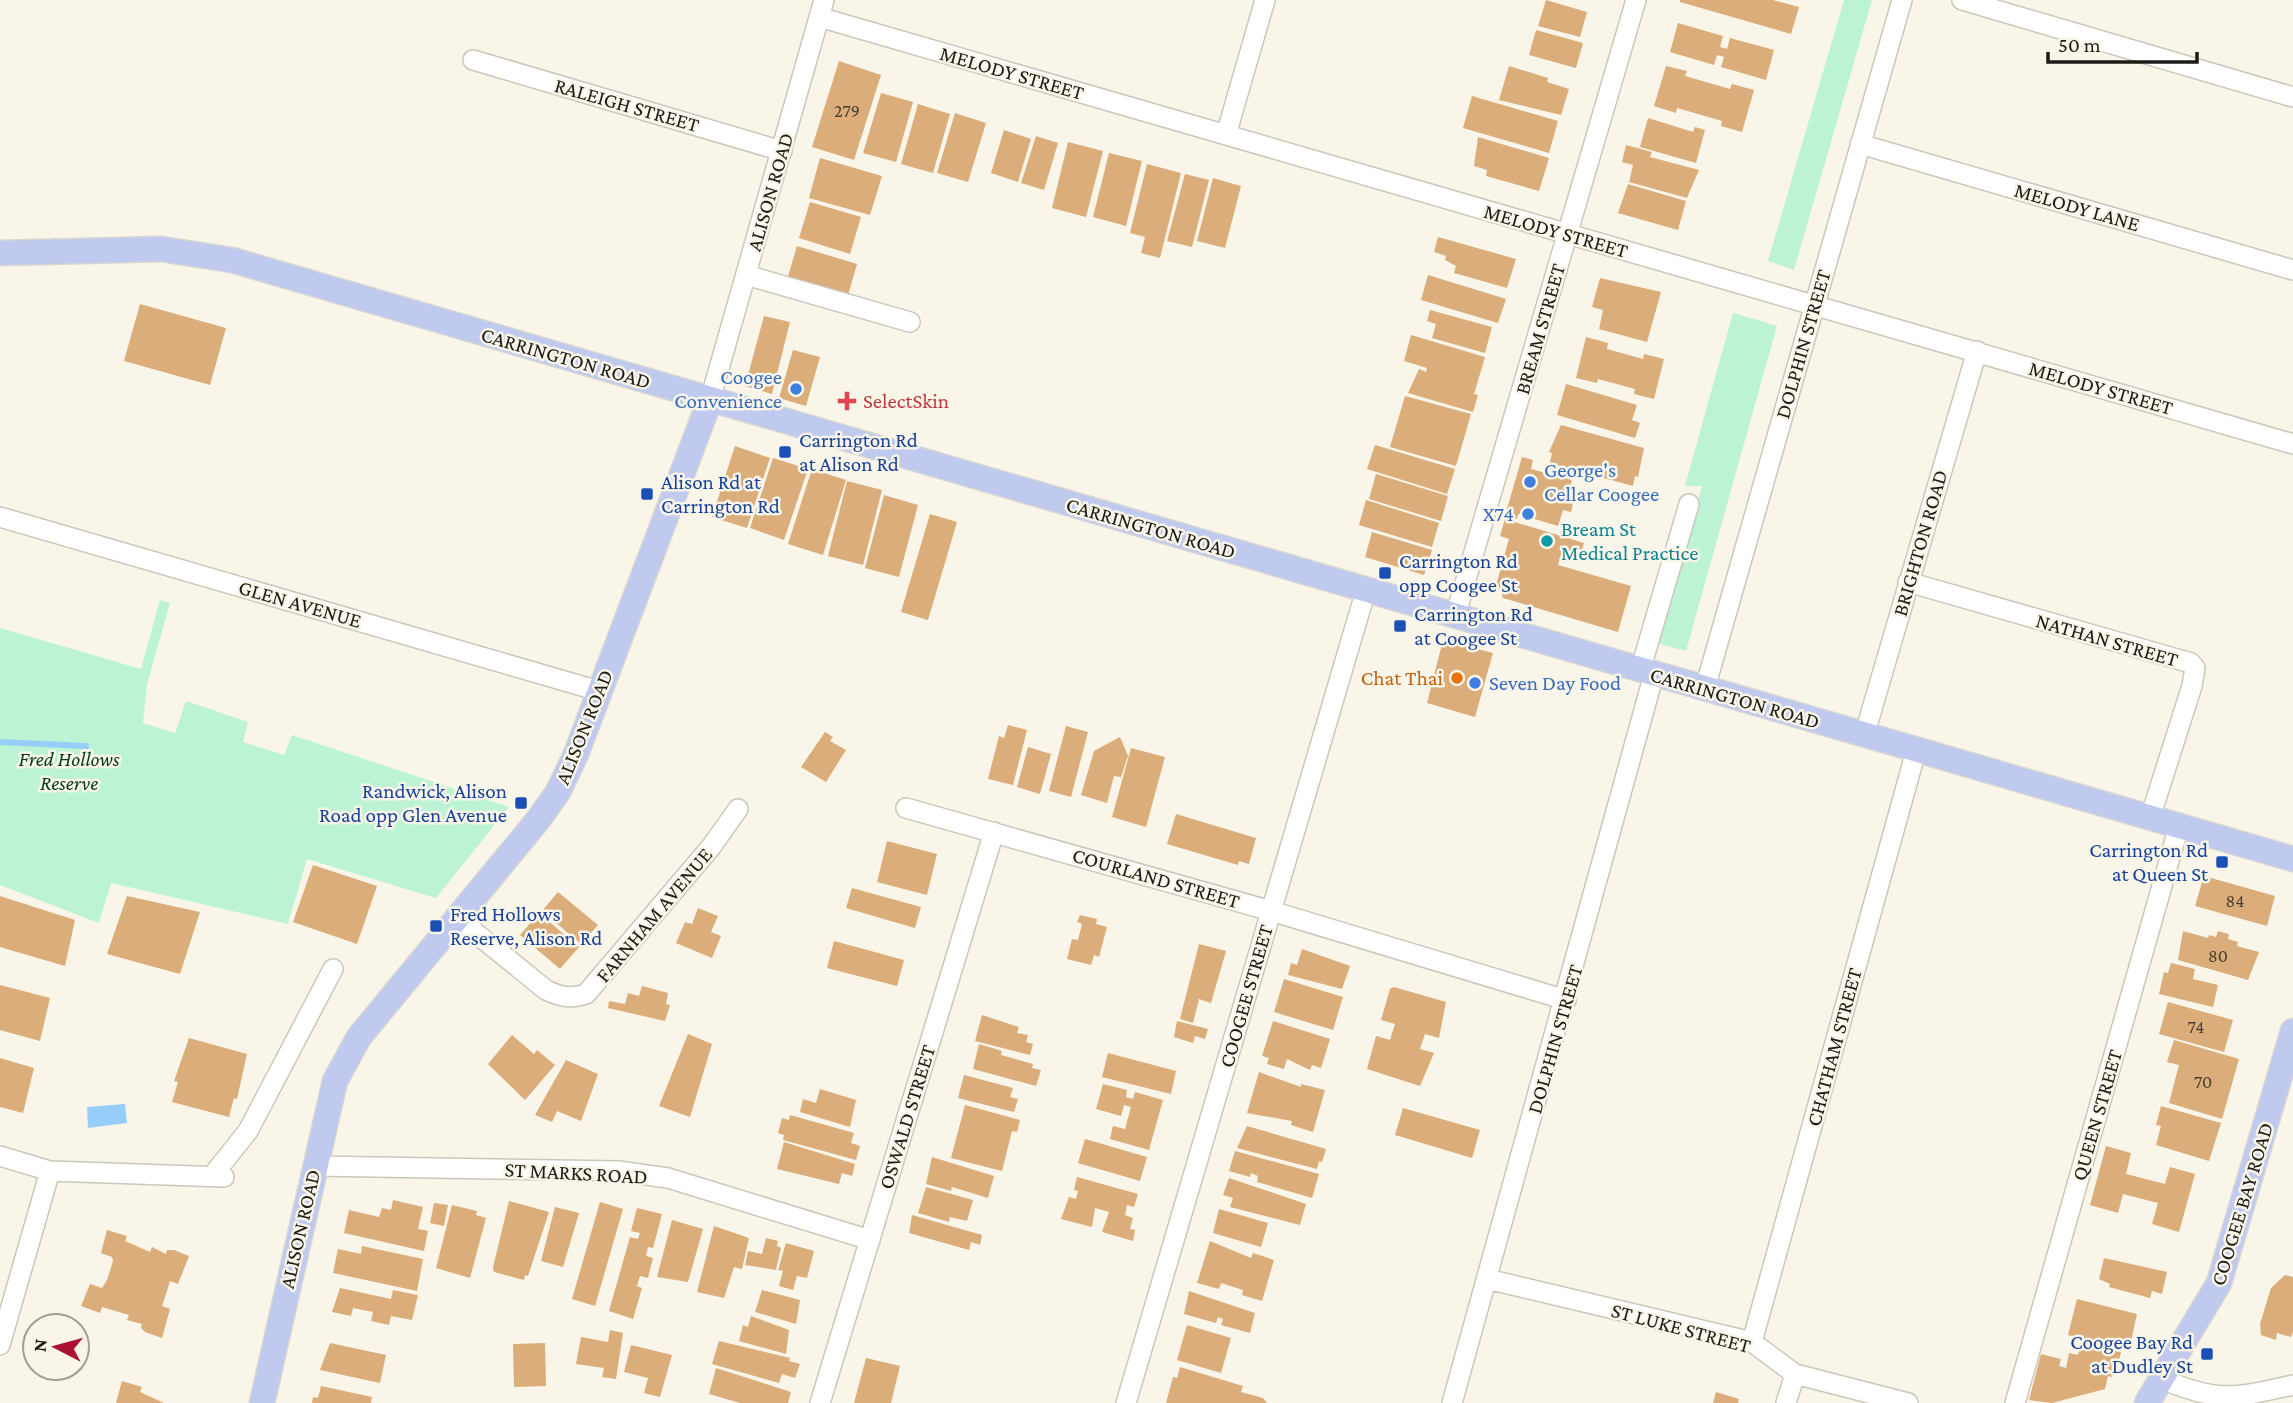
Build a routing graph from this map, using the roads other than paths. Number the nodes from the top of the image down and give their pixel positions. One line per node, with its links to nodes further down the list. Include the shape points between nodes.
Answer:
1 (1265, 0): 8 (street)
2 (1636, 0): 11 (street, BREAM STREET)
3 (1902, 0): 9 (street, DOLPHIN STREET)
4 (1962, 0): 7 (street)
5 (822, 9): 8 (street, MELODY STREET); 10 (street, ALISON ROAD)
6 (473, 60): 10 (street, RALEIGH STREET)
7 (2293, 97)
8 (1226, 135): 11 (street, MELODY STREET)
9 (1860, 144): 13 (street, MELODY LANE); 15 (street, DOLPHIN STREET)
10 (782, 151): 14 (street, ALISON ROAD)
11 (1568, 234): 15 (street, MELODY STREET); 24 (street, BREAM STREET)
12 (0, 253): 18 (main road, CARRINGTON ROAD, via 161,249 232,260)
13 (2293, 270)
14 (746, 275): 16 (street); 18 (street, ALISON ROAD)
15 (1813, 305): 17 (street, MELODY STREET); 26 (street, DOLPHIN STREET)
16 (910, 322)
17 (1977, 351): 19 (street, MELODY STREET); 22 (street, BRIGHTON ROAD)
18 (710, 400): 23 (main road, CARRINGTON ROAD); 27 (main road, ALISON ROAD)
19 (2292, 441)
20 (1689, 504): 25 (street, DOLPHIN STREET)
21 (0, 517): 27 (street, GLEN AVENUE)
22 (1908, 582): 28 (street, BRIGHTON ROAD); 32 (street, NATHAN STREET, via 2190,663 2195,668 2192,686)
23 (1366, 590): 24 (main road, CARRINGTON ROAD); 36 (street, COOGEE STREET)
24 (1455, 617): 25 (main road, CARRINGTON ROAD)
25 (1647, 672): 26 (main road, CARRINGTON ROAD); 39 (street, DOLPHIN STREET)
26 (1705, 688): 28 (main road, CARRINGTON ROAD)
27 (599, 691): 37 (main road, ALISON ROAD, via 568,774 548,808)
28 (1864, 736): 29 (main road, CARRINGTON ROAD)
29 (1916, 751): 32 (main road, CARRINGTON ROAD); 46 (street, CHATHAM STREET)
30 (738, 808): 37 (street, FARNHAM AVENUE, via 711,847 586,994 573,998 546,990)
31 (906, 808): 34 (street, COURLAND STREET)
32 (2150, 818): 33 (main road, CARRINGTON ROAD)
33 (2179, 826): 35 (main road, CARRINGTON ROAD); 57 (street, QUEEN STREET)
34 (994, 832): 36 (street, COURLAND STREET); 44 (street, OSWALD STREET)
35 (2293, 859)
36 (1271, 911): 39 (street, COURLAND STREET); 53 (street, COOGEE STREET)
37 (456, 917): 42 (main road, ALISON ROAD, via 346,1057 328,1102)
38 (333, 969): 43 (street, via 220,1176)
39 (1566, 1000): 45 (street, DOLPHIN STREET)
40 (2293, 1031): 49 (main road, COOGEE BAY ROAD, via 2220,1283)
41 (0, 1156): 43 (street)
42 (314, 1166): 44 (street, ST MARKS ROAD, via 643,1174); 51 (main road, ALISON ROAD)
43 (50, 1171): 47 (street)
44 (870, 1240): 52 (street, OSWALD STREET)
45 (1487, 1279): 46 (street, ST LUKE STREET); 54 (street, DOLPHIN STREET)
46 (1752, 1342): 48 (street, ST LUKE STREET)
47 (0, 1345)
48 (1795, 1374): 55 (street); 56 (street, ST LUKE STREET)
49 (2162, 1379): 50 (street, via 2205,1400 2228,1400); 58 (main road, COOGEE BAY ROAD)
50 (2293, 1385)
51 (262, 1403)
52 (820, 1403)
53 (1126, 1403)
54 (1452, 1403)
55 (1786, 1403)
56 (1909, 1403)
57 (2015, 1403)
58 (2147, 1403)

